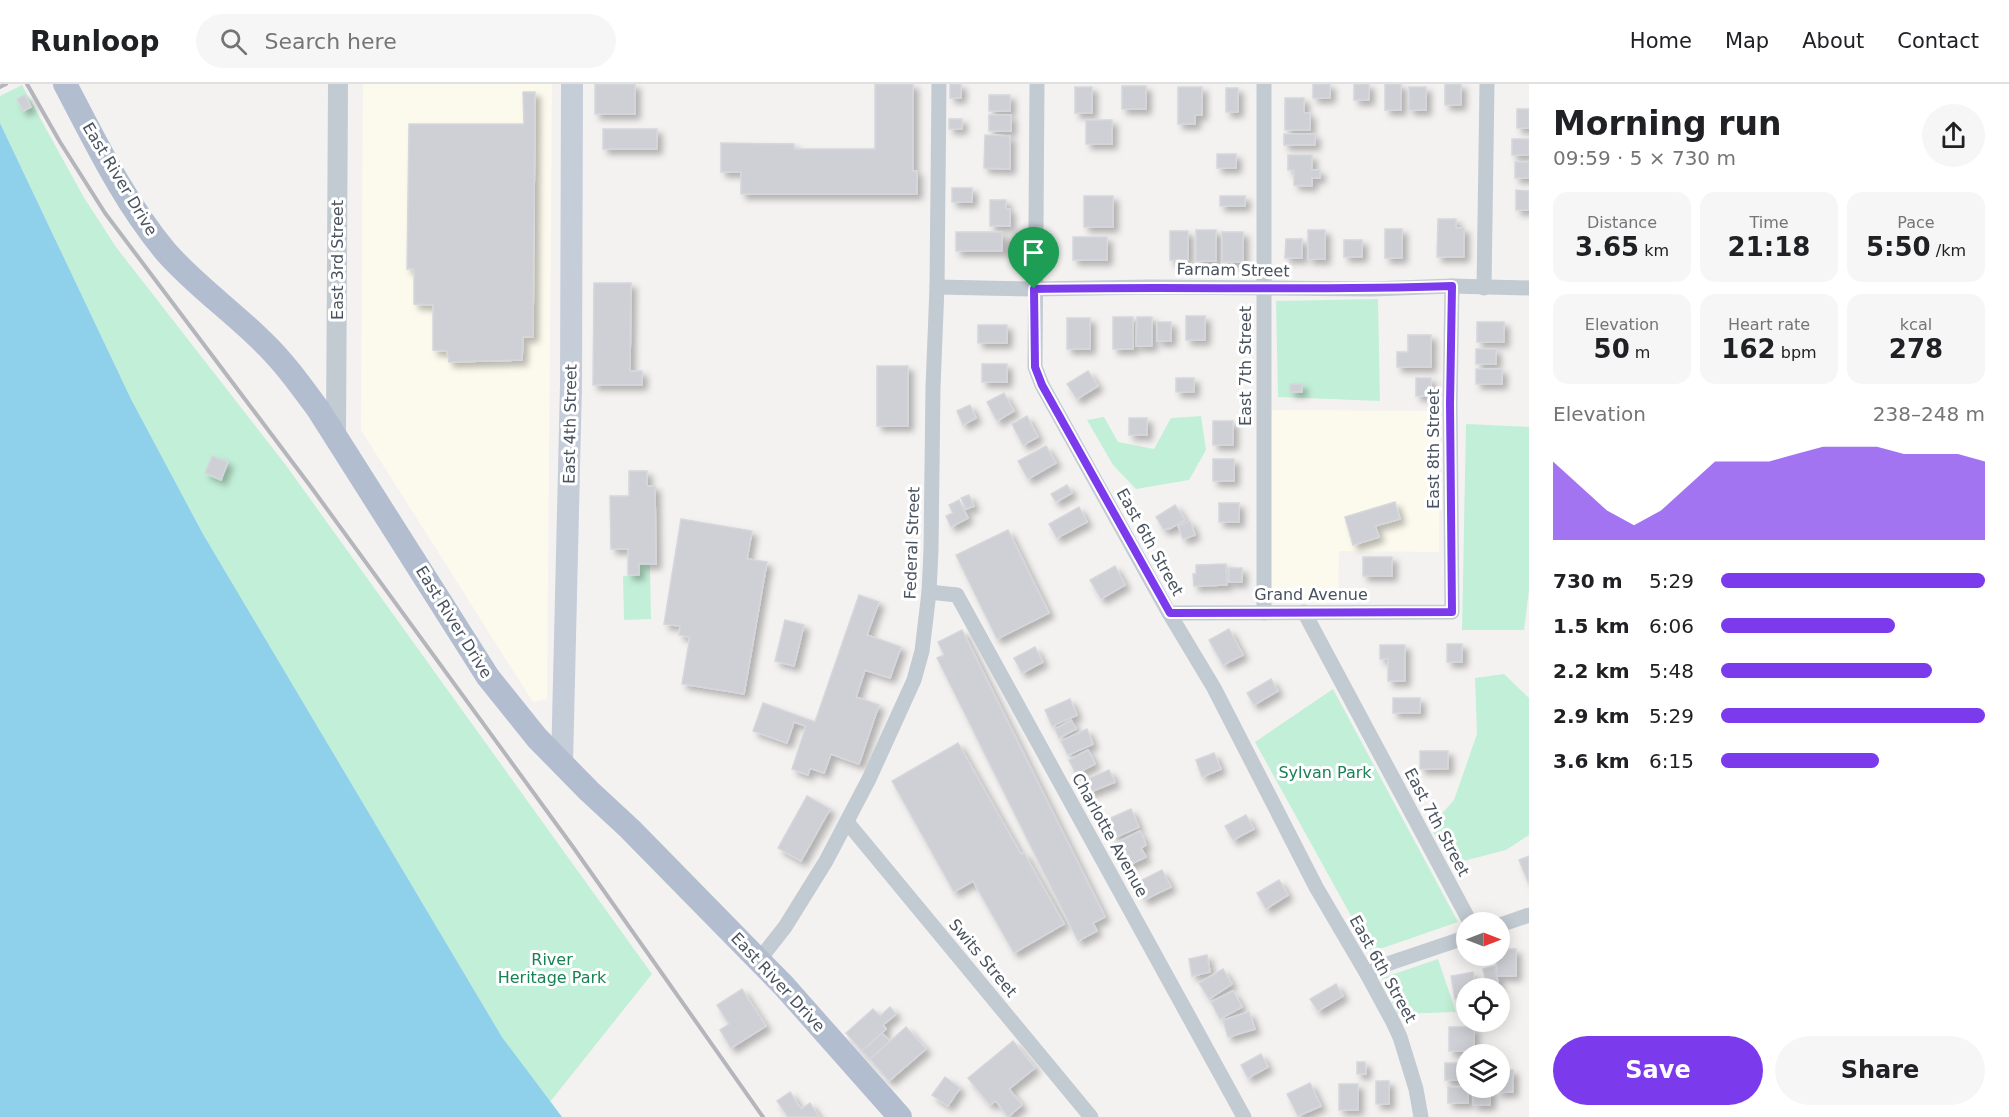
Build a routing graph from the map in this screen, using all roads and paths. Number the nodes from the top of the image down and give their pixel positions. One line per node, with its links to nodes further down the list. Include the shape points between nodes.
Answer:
1 (65, 84): 14 (main road, East River Drive, via 109,167 166,251 264,342)
2 (338, 84): 14 (street, East 3rd Street)
3 (572, 84): 20 (main road, East 4th Street, via 571,385)
4 (939, 84): 9 (street, Federal Street)
5 (1037, 84): 13 (street, East 6th Street)
6 (1264, 84): 10 (street, East 7th Street)
7 (1487, 84): 11 (street)
8 (1452, 286): 10 (street, Farnam Street); 11 (street, Farnam Street); 17 (street, East 8th Street)
9 (937, 287): 13 (street, Farnam Street); 15 (street, Federal Street)
10 (1263, 288): 13 (street, Farnam Street); 19 (street, East 7th Street)
11 (1484, 288): 12 (street, Farnam Street)
12 (1529, 288)
13 (1034, 289): 18 (street, East 6th Street, via 1035,367 1042,385)
14 (336, 435): 20 (main road, East River Drive, via 488,677)
15 (929, 592): 21 (street, Federal Street, via 914,681); 30 (street, Charlotte Avenue, via 957,595)
16 (1304, 612): 17 (street, Grand Avenue); 19 (street, Grand Avenue); 22 (street, East 7th Street)
17 (1452, 612)
18 (1170, 613): 19 (street, Grand Avenue); 27 (street, East 6th Street, via 1214,688 1316,887)
19 (1264, 613)
20 (562, 764): 26 (main road, East River Drive)
21 (847, 822): 26 (street, Federal Street, via 785,927); 29 (street, Swits Street)
22 (1465, 912)
23 (1529, 915): 24 (street)
24 (1510, 922)
25 (1456, 941): 27 (street)
26 (759, 960): 28 (main road, East River Drive)
27 (1367, 974): 31 (street, East 6th Street, via 1400,1037)
28 (900, 1117)
29 (1091, 1117)
30 (1244, 1117)
31 (1421, 1117)

